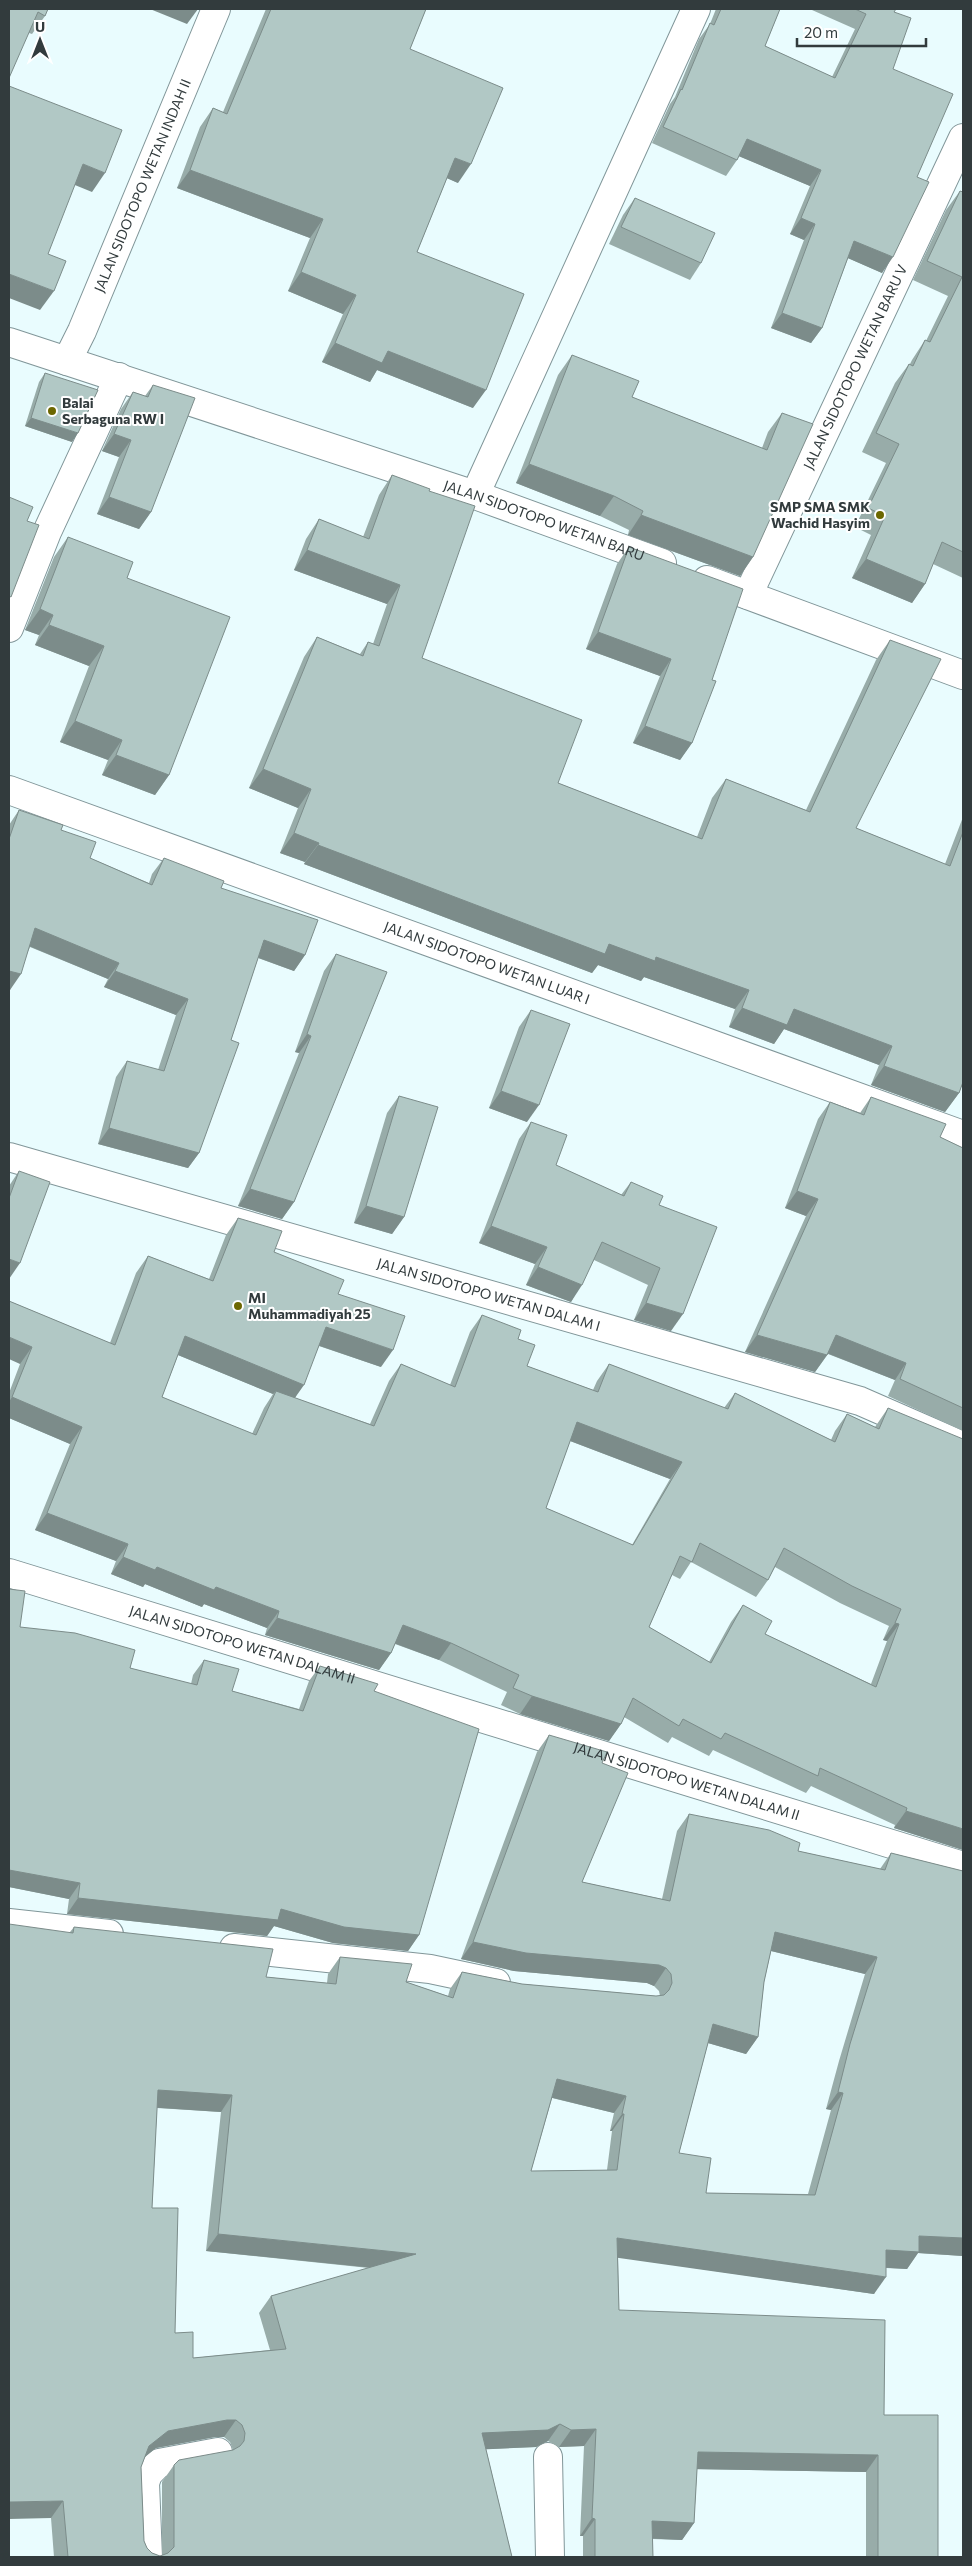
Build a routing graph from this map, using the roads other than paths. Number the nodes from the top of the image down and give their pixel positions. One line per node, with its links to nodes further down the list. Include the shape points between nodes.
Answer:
1 (216, 9): 5 (street, JALAN SIDOTOPO WETAN INDAH II)
2 (696, 9): 7 (street)
3 (963, 138): 8 (street, JALAN SIDOTOPO WETAN BARU V)
4 (9, 342): 5 (street, JALAN SIDOTOPO WETAN BARU)
5 (67, 361): 6 (street, JALAN SIDOTOPO WETAN BARU)
6 (119, 377): 7 (street, JALAN SIDOTOPO WETAN BARU); 9 (street, via 47,532)
7 (475, 495): 8 (street, JALAN SIDOTOPO WETAN BARU)
8 (748, 595): 10 (street, JALAN SIDOTOPO WETAN BARU)
9 (9, 628)
10 (963, 675)
11 (9, 790): 12 (street, JALAN SIDOTOPO WETAN LUAR I)
12 (963, 1135)
13 (9, 1157): 14 (street, JALAN SIDOTOPO WETAN DALAM I, via 860,1401)
14 (963, 1446)
15 (9, 1573): 16 (street, JALAN SIDOTOPO WETAN DALAM II)
16 (963, 1866)
17 (9, 1924): 18 (street)
18 (136, 1937)
19 (205, 1945): 20 (street, via 430,1969)
20 (522, 1987)
21 (218, 2452): 23 (street, via 159,2463 148,2474 145,2483)
22 (548, 2457): 24 (street)
23 (148, 2557)
24 (550, 2557)

